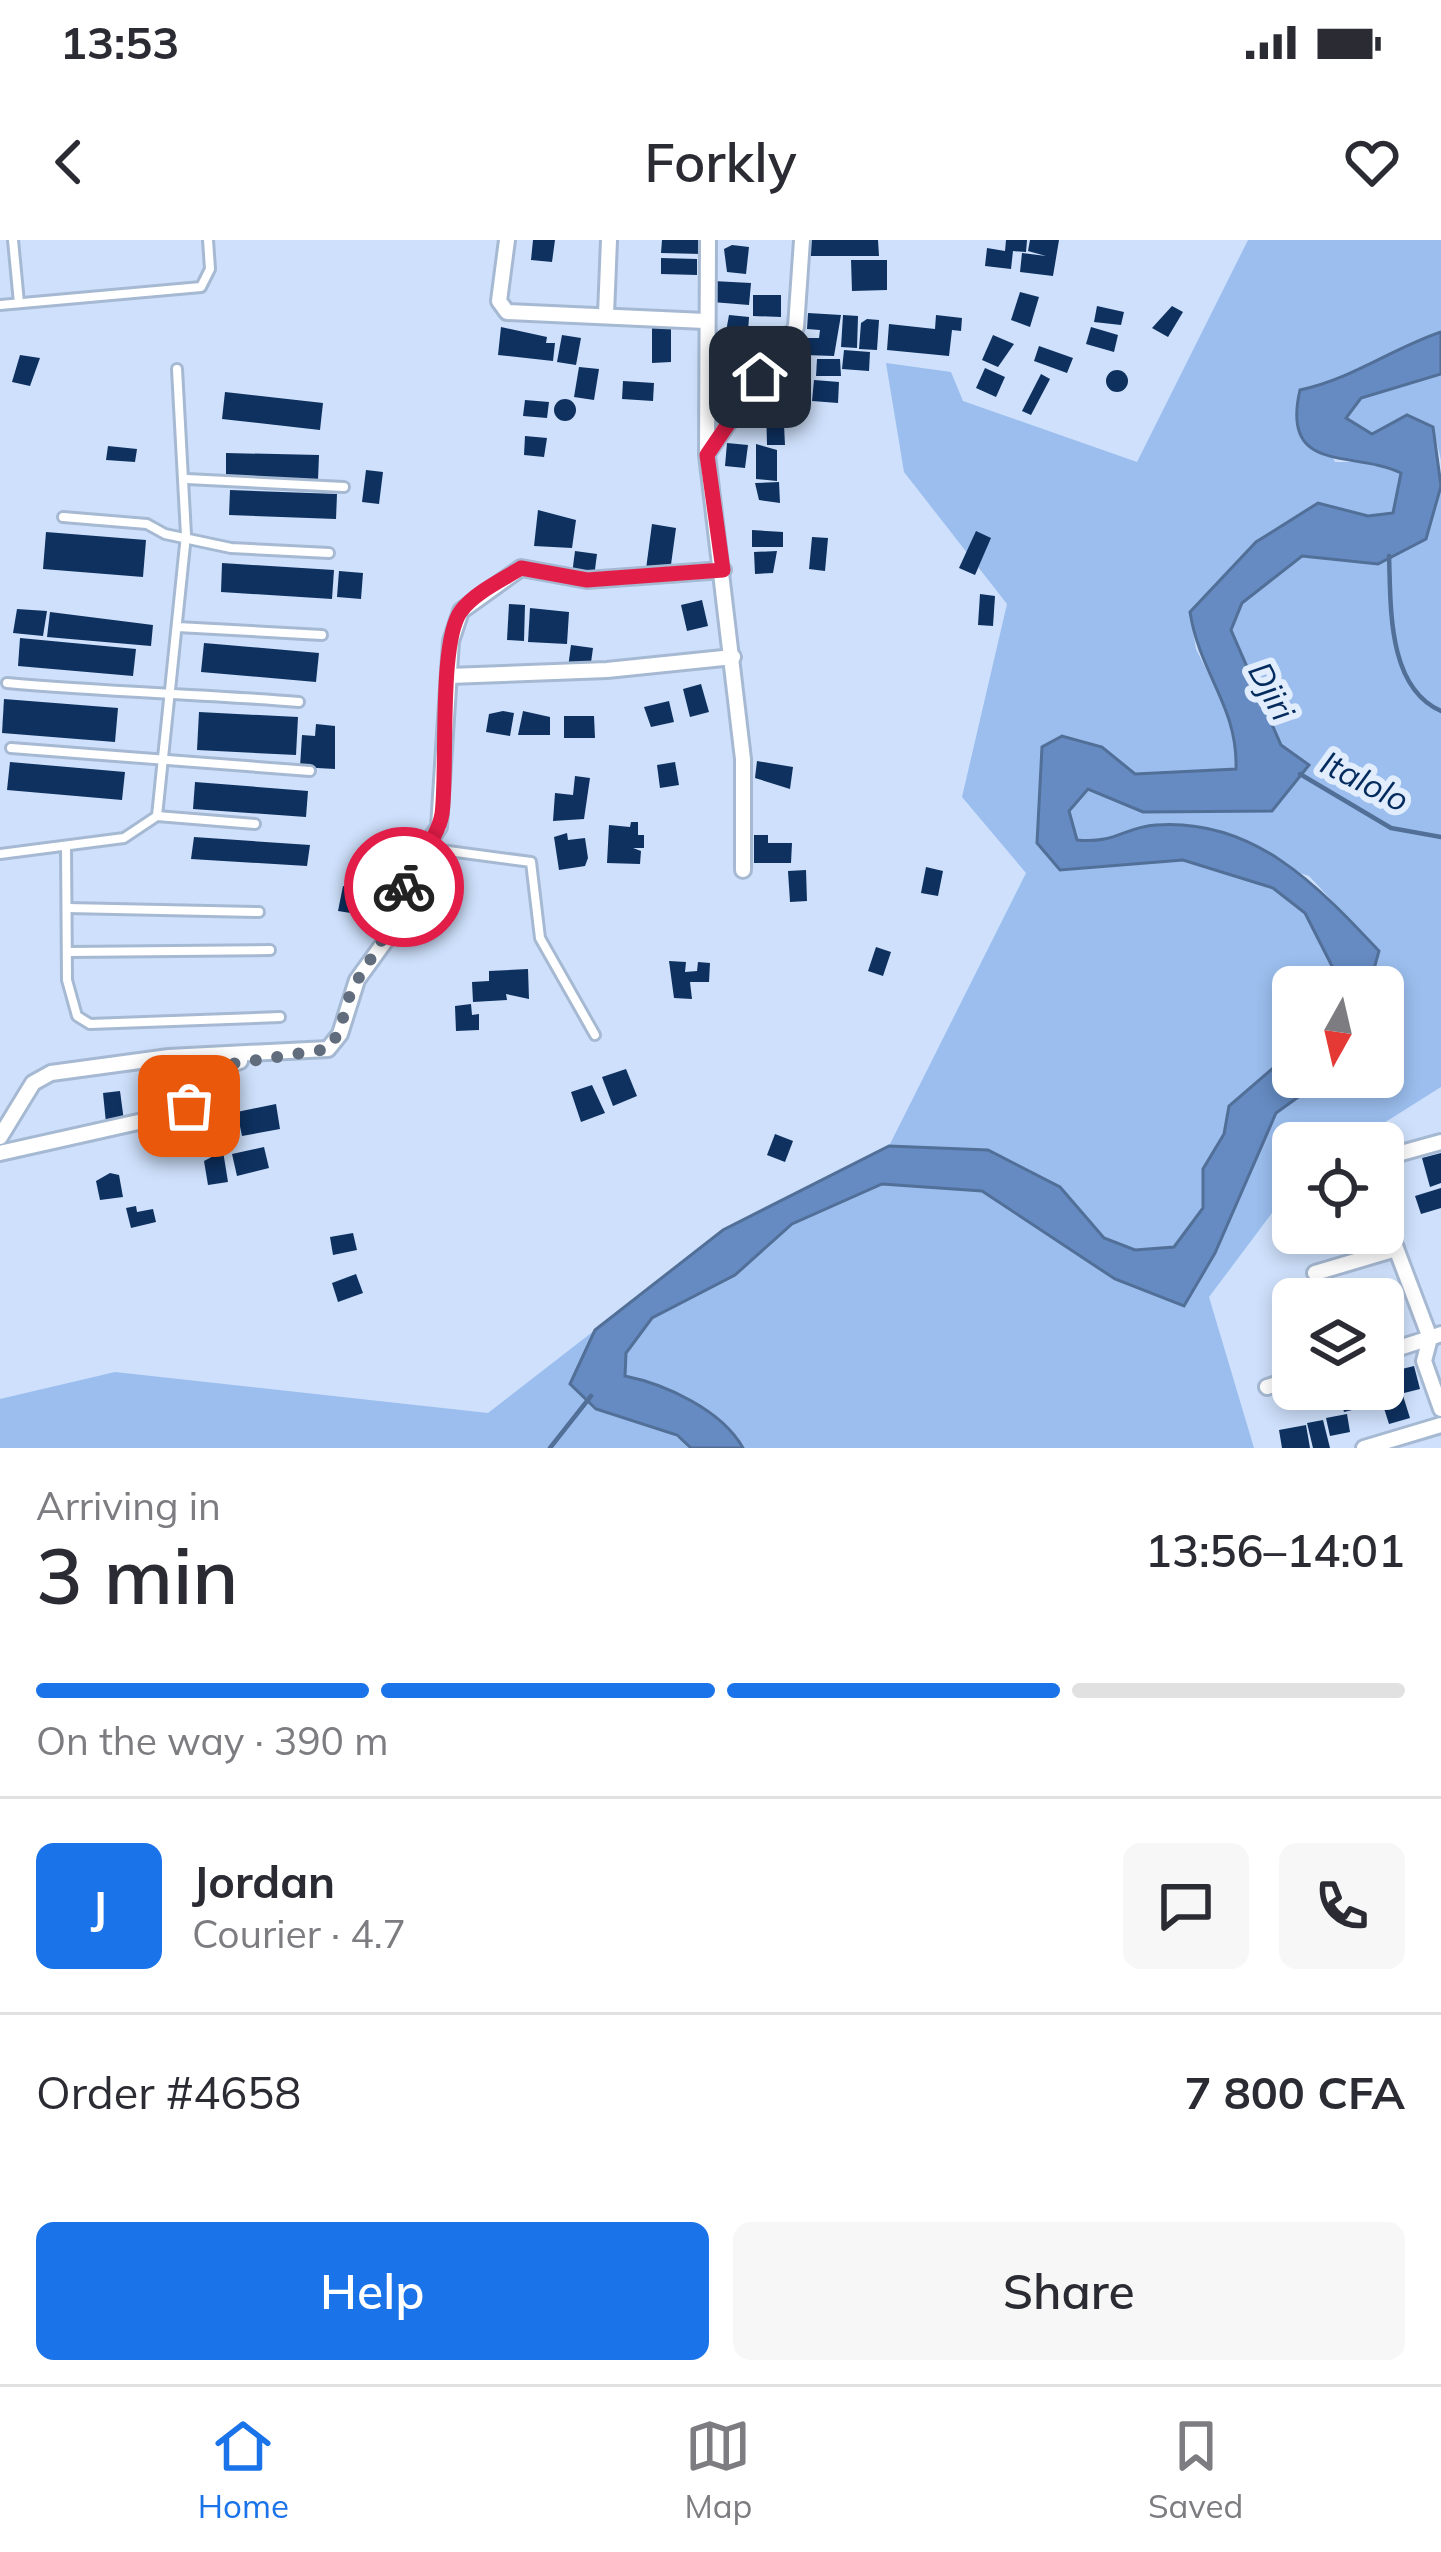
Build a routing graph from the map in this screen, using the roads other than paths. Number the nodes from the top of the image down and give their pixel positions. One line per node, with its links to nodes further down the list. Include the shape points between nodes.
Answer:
1 (13, 240): 7 (lane)
2 (208, 240): 7 (lane, via 210,269 201,287)
3 (507, 240): 9 (street, via 500,301 507,312)
4 (609, 240): 9 (street)
5 (708, 240): 10 (street)
6 (802, 240): 12 (street, via 796,327)
7 (19, 303): 8 (lane)
8 (0, 305)
9 (606, 314): 10 (street)
10 (705, 322): 12 (street)
11 (178, 369): 13 (lane)
12 (707, 455): 18 (street)
13 (187, 479): 14 (lane); 16 (lane)
14 (344, 487)
15 (63, 517): 16 (lane)
16 (186, 535): 17 (lane, via 232,548); 19 (lane)
17 (329, 553)
18 (723, 570): 21 (street); 22 (street, via 587,580 521,568 461,611)
19 (177, 627): 20 (lane); 24 (lane)
20 (322, 635)
21 (733, 657): 22 (street); 34 (street)
22 (449, 676): 32 (street, via 442,812)
23 (7, 683): 24 (lane)
24 (170, 698): 25 (lane); 27 (lane)
25 (299, 702)
26 (11, 748): 27 (lane)
27 (164, 761): 28 (lane); 29 (lane)
28 (310, 771)
29 (158, 815): 30 (lane); 31 (lane, via 124,838)
30 (255, 824)
31 (66, 847): 33 (lane); 35 (lane)
32 (426, 848): 40 (lane, via 531,862 540,938); 41 (street, via 328,1049)
33 (0, 854)
34 (743, 870)
35 (67, 908): 36 (lane); 38 (lane)
36 (260, 912)
37 (270, 950): 38 (lane)
38 (67, 952): 39 (lane, via 70,1002 90,1024)
39 (280, 1018)
40 (596, 1035)
41 (256, 1056): 42 (street, via 170,1057 51,1073 33,1083); 45 (street, via 212,1074 174,1114)
42 (0, 1137)
43 (1441, 1142): 44 (street)
44 (1404, 1152)
45 (0, 1153)
46 (1379, 1254): 48 (street)
47 (1398, 1254): 49 (street)
48 (1316, 1273)
49 (1436, 1336): 50 (street); 53 (street, via 1424,1360)
50 (1404, 1346)
51 (1272, 1386): 52 (street)
52 (1267, 1388)
53 (1441, 1409)
54 (1441, 1425): 55 (street)
55 (1364, 1448)

